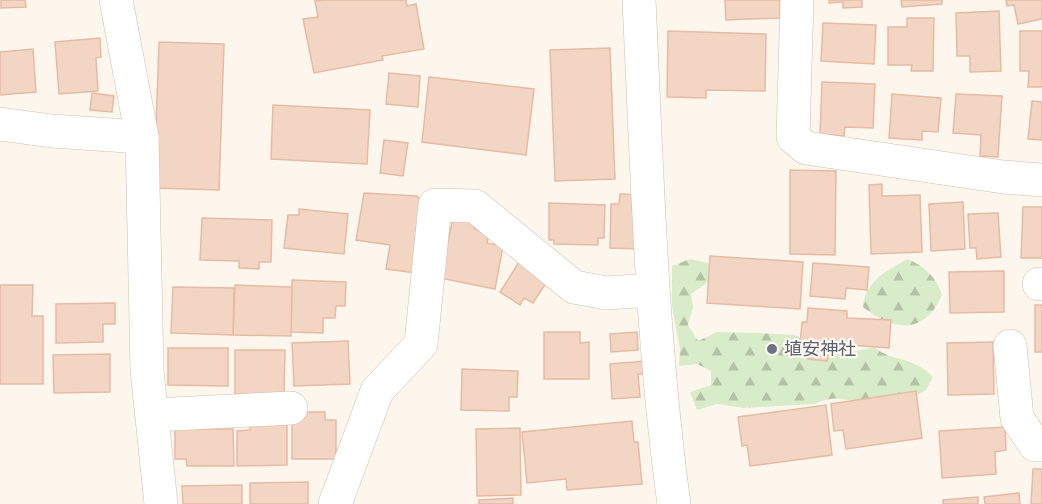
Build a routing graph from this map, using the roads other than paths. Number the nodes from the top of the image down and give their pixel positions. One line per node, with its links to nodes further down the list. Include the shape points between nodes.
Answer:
1 (116, 0): 5 (street)
2 (639, 0): 7 (street)
3 (797, 0): 6 (street, via 793,138 806,148)
4 (0, 124): 5 (street)
5 (142, 137): 10 (street, via 147,370)
6 (1042, 180)
7 (653, 290): 13 (street, via 606,293 574,287 475,206 435,205 421,344 377,391); 14 (street)
8 (1010, 346): 11 (street, via 1017,418 1035,445)
9 (291, 408): 10 (street)
10 (153, 415): 12 (street)
11 (1042, 445)
12 (161, 504)
13 (335, 504)
14 (674, 504)

